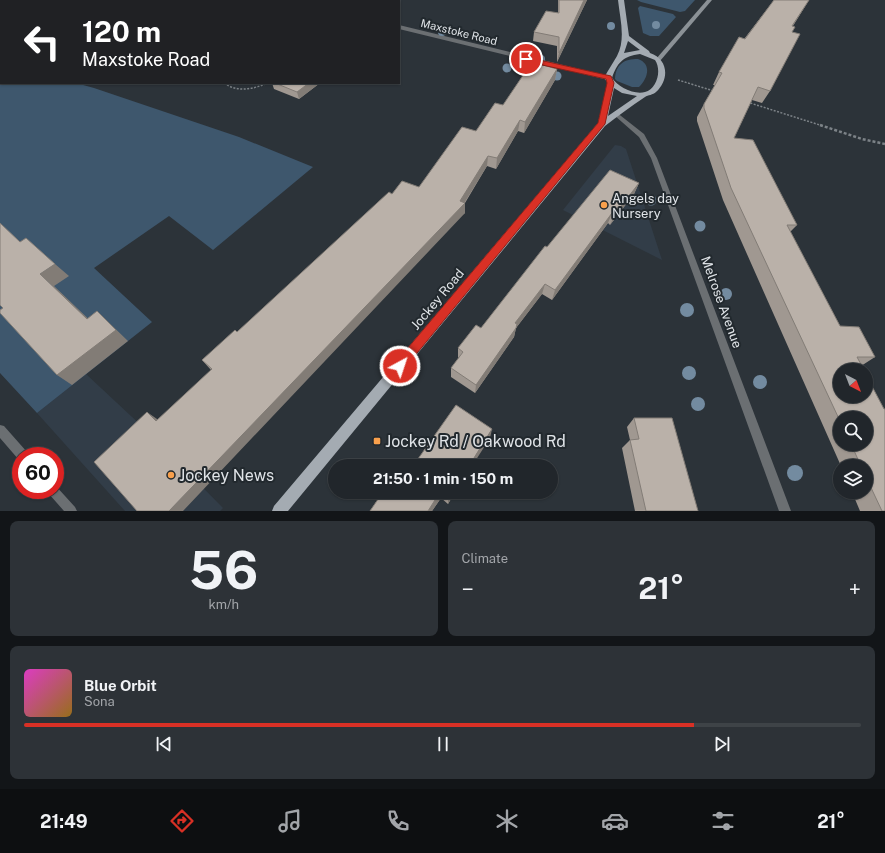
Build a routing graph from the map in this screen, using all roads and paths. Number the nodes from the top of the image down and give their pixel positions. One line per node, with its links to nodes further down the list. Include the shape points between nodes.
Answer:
1 (621, 0): 4 (main road)
2 (710, 0): 7 (main road)
3 (400, 27): 9 (street, Maxstoke Road)
4 (626, 37): 5 (main road); 6 (main road)
5 (650, 54): 6 (main road, via 640,52); 7 (main road)
6 (620, 56): 9 (main road, via 612,66)
7 (658, 60): 13 (main road, via 662,68 658,86 650,93)
8 (674, 78): 12 (path)
9 (610, 80): 13 (main road, via 619,89); 16 (main road, Jockey Road)
10 (226, 84): 11 (path, via 242,90)
11 (265, 84)
12 (719, 93)
13 (643, 94): 15 (main road, Jockey Road)
14 (742, 100): 17 (path)
15 (616, 114): 16 (main road, Jockey Road); 23 (street, Melrose Avenue, via 642,136 654,158)
16 (602, 124): 22 (main road, Jockey Road)
17 (885, 144)
18 (0, 430): 19 (street)
19 (15, 447)
20 (61, 499): 21 (street)
21 (71, 511)
22 (279, 511)
23 (786, 511)

